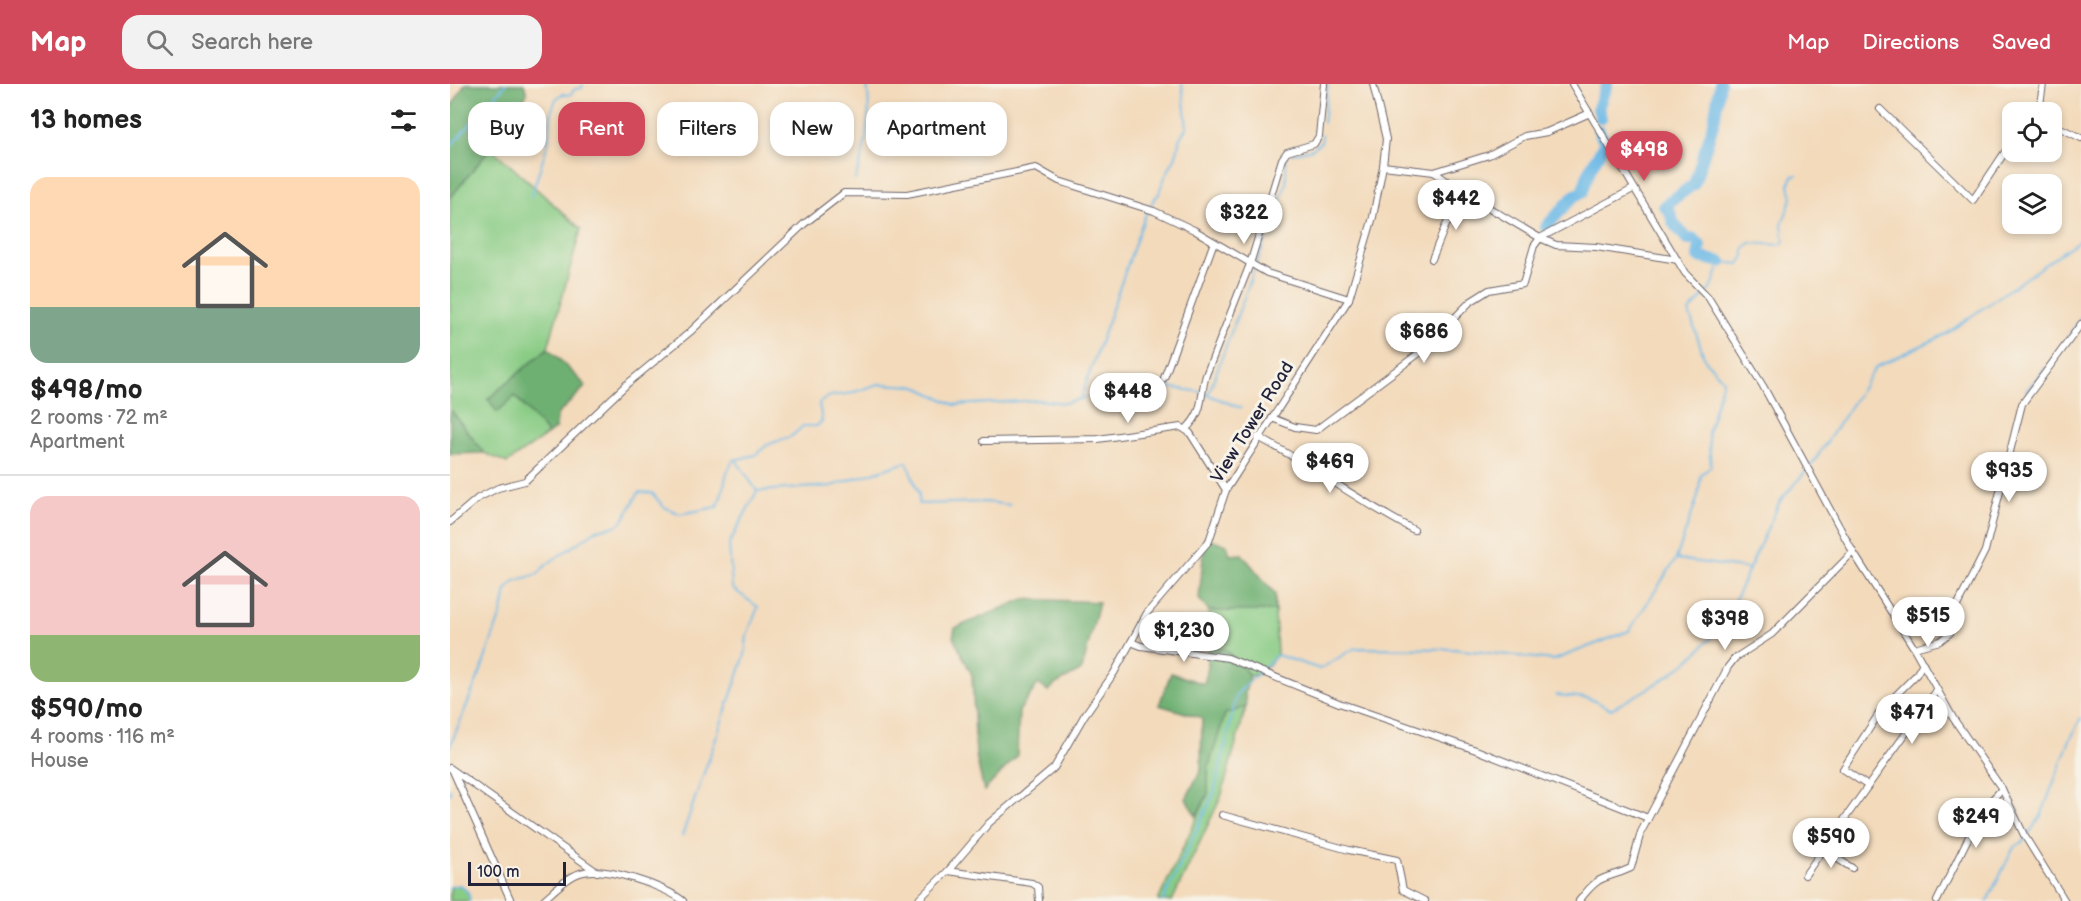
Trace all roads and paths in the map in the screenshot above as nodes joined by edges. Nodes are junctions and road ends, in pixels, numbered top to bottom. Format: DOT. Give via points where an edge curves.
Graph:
graph roads {
  1 [pos="1324,84"];
  2 [pos="1373,84"];
  3 [pos="1572,84"];
  4 [pos="2043,84"];
  5 [pos="2040,102"];
  6 [pos="1880,109"];
  7 [pos="1590,113"];
  8 [pos="2062,129"];
  9 [pos="2081,138"];
  10 [pos="2002,156"];
  11 [pos="1383,166"];
  12 [pos="1434,172"];
  13 [pos="1634,189"];
  14 [pos="1464,193"];
  15 [pos="1540,238"];
  16 [pos="1215,242"];
  17 [pos="1432,259"];
  18 [pos="1678,260"];
  19 [pos="1250,264"];
  20 [pos="1349,299"];
  21 [pos="2081,324"];
  22 [pos="1164,378"];
  23 [pos="1272,418"];
  24 [pos="1186,429"];
  25 [pos="1258,437"];
  26 [pos="984,441"];
  27 [pos="1226,490"];
  28 [pos="450,522"];
  29 [pos="1414,530"];
  30 [pos="1853,552"];
  31 [pos="1131,642"];
  32 [pos="1914,648"];
  33 [pos="1923,663"];
  34 [pos="1937,690"];
  35 [pos="450,768"];
  36 [pos="1868,786"];
  37 [pos="2002,789"];
  38 [pos="1222,815"];
  39 [pos="1648,818"];
  40 [pos="1822,849"];
  41 [pos="1852,868"];
  42 [pos="948,871"];
  43 [pos="597,872"];
  44 [pos="1805,875"];
  45 [pos="511,901"];
  46 [pos="542,901"];
  47 [pos="683,901"];
  48 [pos="918,901"];
  49 [pos="1039,901"];
  50 [pos="1425,901"];
  51 [pos="1579,901"];
  52 [pos="1937,901"];
  53 [pos="2065,901"];
  1 -- 19 [label="street" via="1318,136 1314,144 1287,152 1282,159"];
  2 -- 11 [label="street, View Tower Road" via="1386,139"];
  3 -- 7 [label="street"];
  4 -- 5 [label="street"];
  6 -- 10 [label="street" via="1973,200"];
  7 -- 12 [label="street" via="1547,132 1526,136 1489,155"];
  7 -- 13 [label="street"];
  8 -- 9 [label="street"];
  11 -- 12 [label="street"];
  11 -- 20 [label="street, View Tower Road"];
  12 -- 14 [label="street"];
  13 -- 15 [label="street"];
  13 -- 18 [label="street"];
  14 -- 15 [label="street"];
  14 -- 17 [label="street" via="1444,226"];
  15 -- 18 [label="street" via="1557,245"];
  15 -- 23 [label="street" via="1522,284 1489,290 1470,302 1422,351 1316,430"];
  16 -- 19 [label="street"];
  16 -- 22 [label="street"];
  16 -- 28 [label="street" via="1154,211 1059,181 1036,168 907,194 844,193 804,224 525,481 478,498"];
  18 -- 30 [label="street" via="1708,297 1763,386"];
  19 -- 20 [label="street"];
  19 -- 24 [label="street" via="1206,375 1200,411"];
  20 -- 23 [label="street, View Tower Road"];
  21 -- 32 [label="street" via="2022,404 1984,551 1955,611 1950,633 1940,641"];
  23 -- 25 [label="street, View Tower Road"];
  24 -- 26 [label="street" via="1163,428 1098,439"];
  24 -- 27 [label="street"];
  25 -- 27 [label="street, View Tower Road"];
  25 -- 29 [label="street"];
  27 -- 31 [label="street, View Tower Road" via="1209,541 1147,613"];
  30 -- 32 [label="street"];
  30 -- 39 [label="street" via="1772,634 1728,667"];
  31 -- 39 [label="street" via="1228,658"];
  31 -- 42 [label="street, View Tower Road" via="1054,768 989,823"];
  32 -- 33 [label="street"];
  33 -- 34 [label="street"];
  33 -- 36 [label="street" via="1917,675 1882,709 1843,769"];
  34 -- 36 [label="street"];
  34 -- 37 [label="street"];
  35 -- 43 [label="street"];
  35 -- 45 [label="street"];
  36 -- 40 [label="street"];
  37 -- 52 [label="street" via="1982,810"];
  37 -- 53 [label="street" via="2024,835"];
  38 -- 50 [label="street" via="1397,860 1403,890"];
  39 -- 51 [label="street" via="1630,868 1604,876"];
  40 -- 41 [label="street"];
  40 -- 44 [label="street"];
  42 -- 48 [label="street, View Tower Road"];
  42 -- 49 [label="street" via="1032,883 1038,887"];
  43 -- 46 [label="street" via="577,874"];
  43 -- 47 [label="street" via="640,882 675,894"];
}
